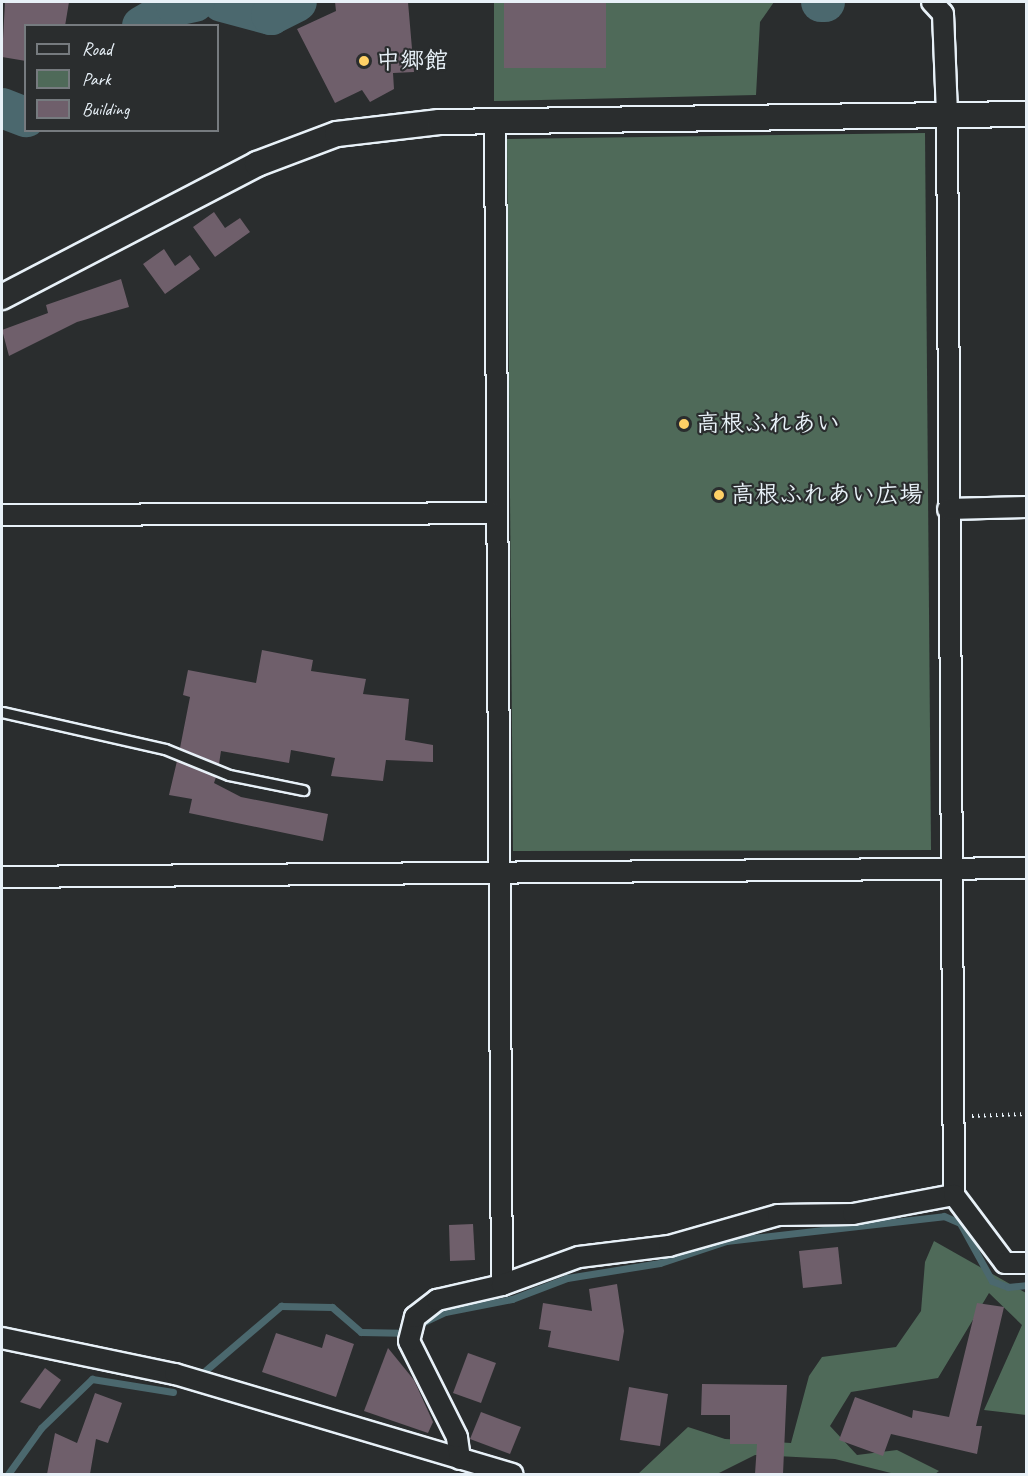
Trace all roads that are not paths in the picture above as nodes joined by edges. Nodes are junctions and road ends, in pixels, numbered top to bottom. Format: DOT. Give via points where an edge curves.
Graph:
graph roads {
  1 [pos="932,2"];
  2 [pos="947,114"];
  3 [pos="1026,114"];
  4 [pos="495,120"];
  5 [pos="2,297"];
  6 [pos="1026,507"];
  7 [pos="948,509"];
  8 [pos="494,513"];
  9 [pos="2,515"];
  10 [pos="2,712"];
  11 [pos="303,790"];
  12 [pos="951,867"];
  13 [pos="1026,868"];
  14 [pos="499,873"];
  15 [pos="2,877"];
  16 [pos="954,1196"];
  17 [pos="1026,1263"];
  18 [pos="502,1285"];
  19 [pos="2,1338"];
  20 [pos="460,1459"];
  21 [pos="513,1474"];
  1 -- 2 [label="street" via="943,14"];
  2 -- 3 [label="street"];
  2 -- 4 [label="street"];
  2 -- 7 [label="street"];
  4 -- 5 [label="street" via="375,127 301,146"];
  4 -- 8 [label="street"];
  6 -- 7 [label="street"];
  7 -- 12 [label="street"];
  8 -- 9 [label="street"];
  8 -- 14 [label="street"];
  10 -- 11 [label="lane" via="165,749 229,775"];
  12 -- 13 [label="street"];
  12 -- 14 [label="street"];
  12 -- 16 [label="street"];
  14 -- 15 [label="street"];
  14 -- 18 [label="street"];
  16 -- 17 [label="street" via="1005,1263"];
  16 -- 18 [label="street" via="853,1214 778,1215 669,1246 579,1257"];
  18 -- 20 [label="street" via="437,1300 415,1317 409,1341 457,1437"];
  19 -- 20 [label="street" via="175,1374"];
  20 -- 21 [label="street"];
}
